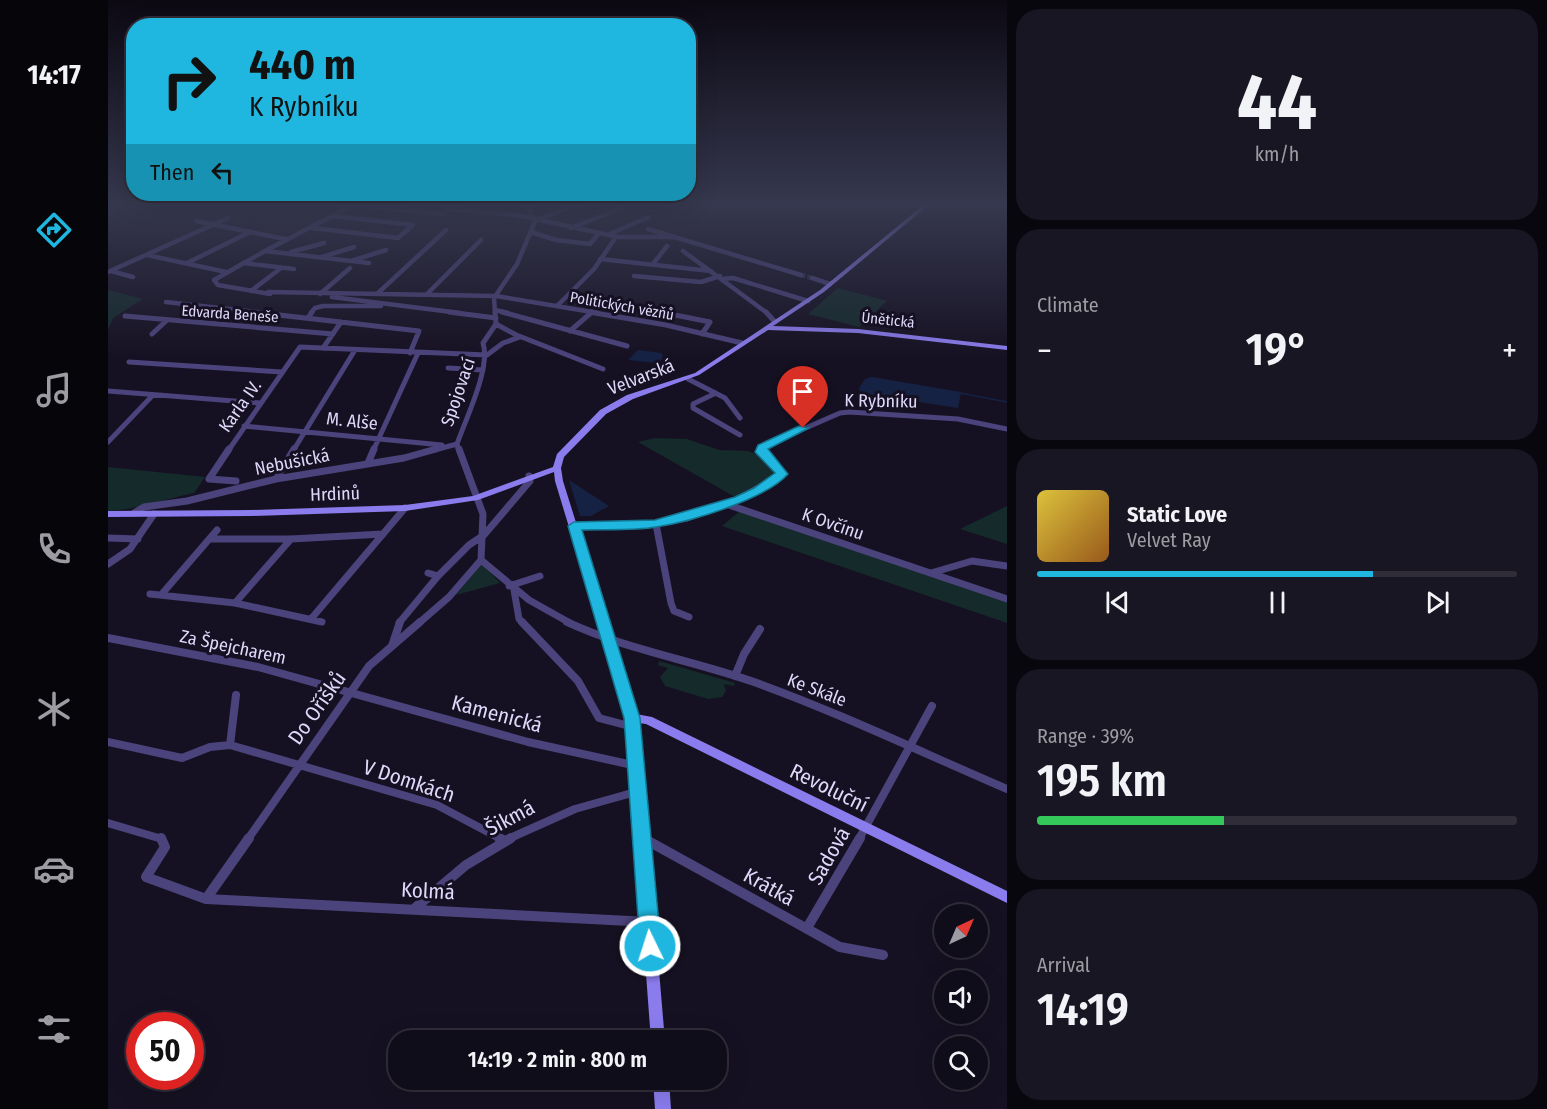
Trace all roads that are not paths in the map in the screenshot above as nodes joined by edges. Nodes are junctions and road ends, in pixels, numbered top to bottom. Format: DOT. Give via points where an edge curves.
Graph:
graph roads {
  1 [pos="147,255"];
  2 [pos="204,255"];
  3 [pos="258,255"];
  4 [pos="303,255"];
  5 [pos="328,255"];
  6 [pos="371,255"];
  7 [pos="419,255"];
  8 [pos="466,255"];
  9 [pos="521,255"];
  10 [pos="603,255"];
  11 [pos="660,255"];
  12 [pos="688,255"];
  13 [pos="733,255"];
  14 [pos="866,255"];
  15 [pos="320,257"];
  16 [pos="600,259"];
  17 [pos="352,261"];
  18 [pos="187,263"];
  19 [pos="242,263"];
  20 [pos="369,263"];
  21 [pos="653,264"];
  22 [pos="282,268"];
  23 [pos="350,268"];
  24 [pos="294,269"];
  25 [pos="110,272"];
  26 [pos="712,272"];
  27 [pos="226,273"];
  28 [pos="801,275"];
  29 [pos="634,276"];
  30 [pos="134,277"];
  31 [pos="721,278"];
  32 [pos="812,278"];
  33 [pos="830,284"];
  34 [pos="714,285"];
  35 [pos="251,291"];
  36 [pos="360,293"];
  37 [pos="378,293"];
  38 [pos="320,294"];
  39 [pos="427,294"];
  40 [pos="304,295"];
  41 [pos="496,296"];
  42 [pos="352,299"];
  43 [pos="808,301"];
  44 [pos="166,302"];
  45 [pos="406,306"];
  46 [pos="557,306"];
  47 [pos="495,310"];
  48 [pos="592,312"];
  49 [pos="670,314"];
  50 [pos="125,316"];
  51 [pos="308,318"];
  52 [pos="166,321"];
  53 [pos="496,321"];
  54 [pos="341,322"];
  55 [pos="775,322"];
  56 [pos="765,328"];
  57 [pos="570,331"];
  58 [pos="152,334"];
  59 [pos="333,334"];
  60 [pos="702,334"];
  61 [pos="519,336"];
  62 [pos="742,343"];
  63 [pos="627,346"];
  64 [pos="323,348"];
  65 [pos="1007,348"];
  66 [pos="356,350"];
  67 [pos="410,352"];
  68 [pos="418,353"];
  69 [pos="487,355"];
  70 [pos="129,362"];
  71 [pos="448,368"];
  72 [pos="603,369"];
  73 [pos="483,370"];
  74 [pos="282,372"];
  75 [pos="688,379"];
  76 [pos="108,390"];
  77 [pos="716,393"];
  78 [pos="153,395"];
  79 [pos="260,403"];
  80 [pos="740,418"];
  81 [pos="244,426"];
  82 [pos="1007,429"];
  83 [pos="307,431"];
  84 [pos="741,435"];
  85 [pos="377,439"];
  86 [pos="108,442"];
  87 [pos="457,444"];
  88 [pos="368,463"];
  89 [pos="557,468"];
  90 [pos="529,477"];
  91 [pos="276,479"];
  92 [pos="236,481"];
  93 [pos="507,486"];
  94 [pos="518,493"];
  95 [pos="475,498"];
  96 [pos="726,504"];
  97 [pos="405,508"];
  98 [pos="134,513"];
  99 [pos="108,514"];
  100 [pos="154,514"];
  101 [pos="656,524"];
  102 [pos="574,526"];
  103 [pos="217,530"];
  104 [pos="383,534"];
  105 [pos="484,535"];
  106 [pos="108,538"];
  107 [pos="210,538"];
  108 [pos="138,539"];
  109 [pos="291,539"];
  110 [pos="481,560"];
  111 [pos="108,564"];
  112 [pos="1007,566"];
  113 [pos="428,573"];
  114 [pos="931,573"];
  115 [pos="438,576"];
  116 [pos="540,576"];
  117 [pos="512,588"];
  118 [pos="150,594"];
  119 [pos="161,595"];
  120 [pos="1007,599"];
  121 [pos="235,603"];
  122 [pos="689,617"];
  123 [pos="311,619"];
  124 [pos="322,621"];
  125 [pos="760,629"];
  126 [pos="108,638"];
  127 [pos="608,639"];
  128 [pos="392,646"];
  129 [pos="735,676"];
  130 [pos="350,691"];
  131 [pos="236,695"];
  132 [pos="932,705"];
  133 [pos="633,723"];
  134 [pos="108,742"];
  135 [pos="230,746"];
  136 [pos="910,746"];
  137 [pos="300,765"];
  138 [pos="637,766"];
  139 [pos="1007,789"];
  140 [pos="639,790"];
  141 [pos="108,824"];
  142 [pos="866,828"];
  143 [pos="643,838"];
  144 [pos="504,840"];
  145 [pos="1007,897"];
  146 [pos="206,899"];
  147 [pos="415,909"];
  148 [pos="649,922"];
  149 [pos="807,928"];
  150 [pos="883,955"];
  151 [pos="657,1030"];
  152 [pos="662,1090"];
  153 [pos="663,1109"];
  1 -- 18 [label="street"];
  1 -- 25 [label="street"];
  2 -- 18 [label="street"];
  3 -- 19 [label="street"];
  4 -- 15 [label="street"];
  5 -- 15 [label="street"];
  6 -- 17 [label="street"];
  7 -- 37 [label="street"];
  8 -- 39 [label="street"];
  9 -- 41 [label="street"];
  10 -- 16 [label="street"];
  11 -- 21 [label="street"];
  12 -- 26 [label="street"];
  13 -- 28 [label="street"];
  14 -- 33 [label="main road, Velvarská"];
  15 -- 17 [label="street"];
  16 -- 21 [label="street"];
  16 -- 46 [label="street"];
  17 -- 20 [label="street"];
  18 -- 27 [label="street"];
  19 -- 22 [label="street"];
  19 -- 27 [label="street"];
  21 -- 26 [label="street"];
  22 -- 24 [label="street"];
  22 -- 35 [label="street"];
  23 -- 38 [label="street"];
  25 -- 30 [label="street"];
  26 -- 31 [label="street"];
  27 -- 35 [label="street" via="215,279 215,284"];
  29 -- 31 [label="street" via="701,282"];
  31 -- 34 [label="street"];
  31 -- 43 [label="street" via="733,278"];
  31 -- 55 [label="street" via="759,305"];
  32 -- 33 [label="street"];
  33 -- 43 [label="main road, Velvarská"];
  35 -- 40 [label="street"];
  36 -- 37 [label="street, Politických vězňů"];
  36 -- 38 [label="street, Politických vězňů"];
  36 -- 42 [label="street"];
  37 -- 39 [label="street, Politických vězňů"];
  38 -- 40 [label="street, Politických vězňů"];
  39 -- 41 [label="street, Politických vězňů"];
  40 -- 42 [label="street"];
  41 -- 46 [label="street, Politických vězňů"];
  41 -- 47 [label="street, Spojovací"];
  42 -- 45 [label="street"];
  43 -- 55 [label="main road, Velvarská"];
  44 -- 51 [label="street"];
  45 -- 51 [label="street" via="323,306 315,308"];
  45 -- 53 [label="street"];
  46 -- 48 [label="street, Politických vězňů"];
  47 -- 53 [label="street, Spojovací"];
  47 -- 57 [label="street"];
  48 -- 57 [label="street"];
  48 -- 60 [label="street, Politických vězňů"];
  49 -- 60 [label="street" via="710,321"];
  50 -- 52 [label="street, Edvarda Beneše"];
  51 -- 54 [label="street"];
  52 -- 58 [label="street"];
  52 -- 59 [label="street, Edvarda Beneše"];
  53 -- 61 [label="street"];
  53 -- 69 [label="street, Spojovací" via="483,343"];
  54 -- 59 [label="street"];
  54 -- 67 [label="street" via="419,331"];
  55 -- 56 [label="main road, Velvarská"];
  56 -- 62 [label="main road, Velvarská"];
  56 -- 65 [label="main road, Únětická" via="858,331"];
  57 -- 63 [label="street"];
  59 -- 64 [label="street"];
  60 -- 62 [label="street, Politických vězňů"];
  61 -- 69 [label="street"];
  61 -- 72 [label="street"];
  62 -- 75 [label="main road, Velvarská"];
  64 -- 66 [label="street"];
  64 -- 74 [label="street, Karla IV." via="300,347"];
  66 -- 67 [label="street"];
  66 -- 83 [label="street"];
  67 -- 68 [label="street"];
  68 -- 69 [label="street"];
  68 -- 85 [label="street"];
  69 -- 73 [label="street, Spojovací"];
  70 -- 74 [label="street"];
  71 -- 73 [label="street"];
  73 -- 87 [label="street, Spojovací"];
  74 -- 79 [label="street, Karla IV."];
  75 -- 77 [label="street"];
  75 -- 89 [label="main road, Velvarská" via="630,397 603,412 567,447"];
  76 -- 78 [label="street"];
  77 -- 80 [label="street" via="725,398"];
  77 -- 84 [label="street" via="693,404 693,408"];
  78 -- 79 [label="street"];
  78 -- 86 [label="street"];
  79 -- 81 [label="street, Karla IV."];
  81 -- 83 [label="street, M. Alše"];
  81 -- 92 [label="street, Karla IV." via="209,479"];
  82 -- 96 [label="street, K Rybníku" via="958,419 840,413 762,447 761,452 782,474 758,491"];
  83 -- 85 [label="street, M. Alše"];
  83 -- 91 [label="street"];
  85 -- 87 [label="street, M. Alše"];
  85 -- 88 [label="street"];
  87 -- 88 [label="street, Nebušická"];
  87 -- 95 [label="street, Spojovací"];
  88 -- 91 [label="street, Nebušická"];
  89 -- 90 [label="main road, Hrdinů"];
  89 -- 102 [label="main road"];
  90 -- 93 [label="main road, Hrdinů"];
  90 -- 94 [label="street" via="530,481"];
  91 -- 98 [label="street, Nebušická" via="188,501 144,507"];
  93 -- 94 [label="street"];
  93 -- 95 [label="main road, Hrdinů"];
  94 -- 105 [label="street"];
  95 -- 97 [label="main road, Hrdinů"];
  95 -- 105 [label="street, Spojovací" via="483,514"];
  96 -- 101 [label="street, K Rybníku"];
  96 -- 114 [label="street, K Ovčínu"];
  97 -- 100 [label="main road, Hrdinů"];
  97 -- 104 [label="street"];
  98 -- 99 [label="main road, Hrdinů"];
  98 -- 100 [label="main road, Hrdinů"];
  100 -- 108 [label="street"];
  101 -- 102 [label="street, K Rybníku"];
  101 -- 122 [label="street" via="671,603 674,611"];
  102 -- 127 [label="main road"];
  103 -- 107 [label="street"];
  104 -- 109 [label="street"];
  104 -- 123 [label="street"];
  105 -- 110 [label="street, Spojovací"];
  105 -- 115 [label="street"];
  106 -- 108 [label="street"];
  107 -- 109 [label="street"];
  107 -- 119 [label="street"];
  108 -- 111 [label="street"];
  109 -- 121 [label="street"];
  110 -- 117 [label="street, Ke Skále"];
  110 -- 128 [label="street, Do Oříšků" via="449,597"];
  112 -- 114 [label="street" via="972,561"];
  113 -- 115 [label="street"];
  114 -- 120 [label="street, K Ovčínu"];
  115 -- 128 [label="street" via="399,623"];
  116 -- 117 [label="street"];
  117 -- 127 [label="street, Ke Skále" via="560,619"];
  117 -- 133 [label="street" via="519,619 578,681 599,718"];
  118 -- 119 [label="street"];
  119 -- 121 [label="street"];
  121 -- 123 [label="street"];
  123 -- 124 [label="street"];
  125 -- 129 [label="street"];
  126 -- 130 [label="street, Za Špejcharem" via="210,655"];
  127 -- 129 [label="street, Ke Skále"];
  127 -- 133 [label="main road"];
  128 -- 130 [label="street, Do Oříšků" via="369,666"];
  129 -- 136 [label="street, Ke Skále" via="828,709"];
  130 -- 137 [label="street, Do Oříšků"];
  130 -- 138 [label="street, Kamenická" via="437,717"];
  131 -- 135 [label="street"];
  132 -- 136 [label="street, Sadová"];
  133 -- 138 [label="main road"];
  133 -- 142 [label="main road, Revoluční" via="648,720"];
  134 -- 135 [label="street" via="182,758 210,747"];
  135 -- 137 [label="street, V Domkách"];
  136 -- 139 [label="street, Ke Skále"];
  136 -- 142 [label="street, Sadová"];
  137 -- 144 [label="street, V Domkách" via="437,805"];
  137 -- 146 [label="street, Do Oříšků"];
  138 -- 140 [label="main road"];
  140 -- 143 [label="main road"];
  140 -- 144 [label="street, Šikmá" via="551,816"];
  141 -- 146 [label="street, Kolmá" via="162,838 165,847 146,877"];
  142 -- 145 [label="main road, Revoluční"];
  142 -- 149 [label="street, Sadová"];
  143 -- 148 [label="main road"];
  143 -- 149 [label="street, Krátká"];
  144 -- 147 [label="street, Šikmá" via="470,861"];
  146 -- 147 [label="street, Kolmá"];
  147 -- 148 [label="street, Kolmá"];
  148 -- 151 [label="main road"];
  149 -- 150 [label="street, Krátká" via="840,947"];
  152 -- 153 [label="main road"];
}
